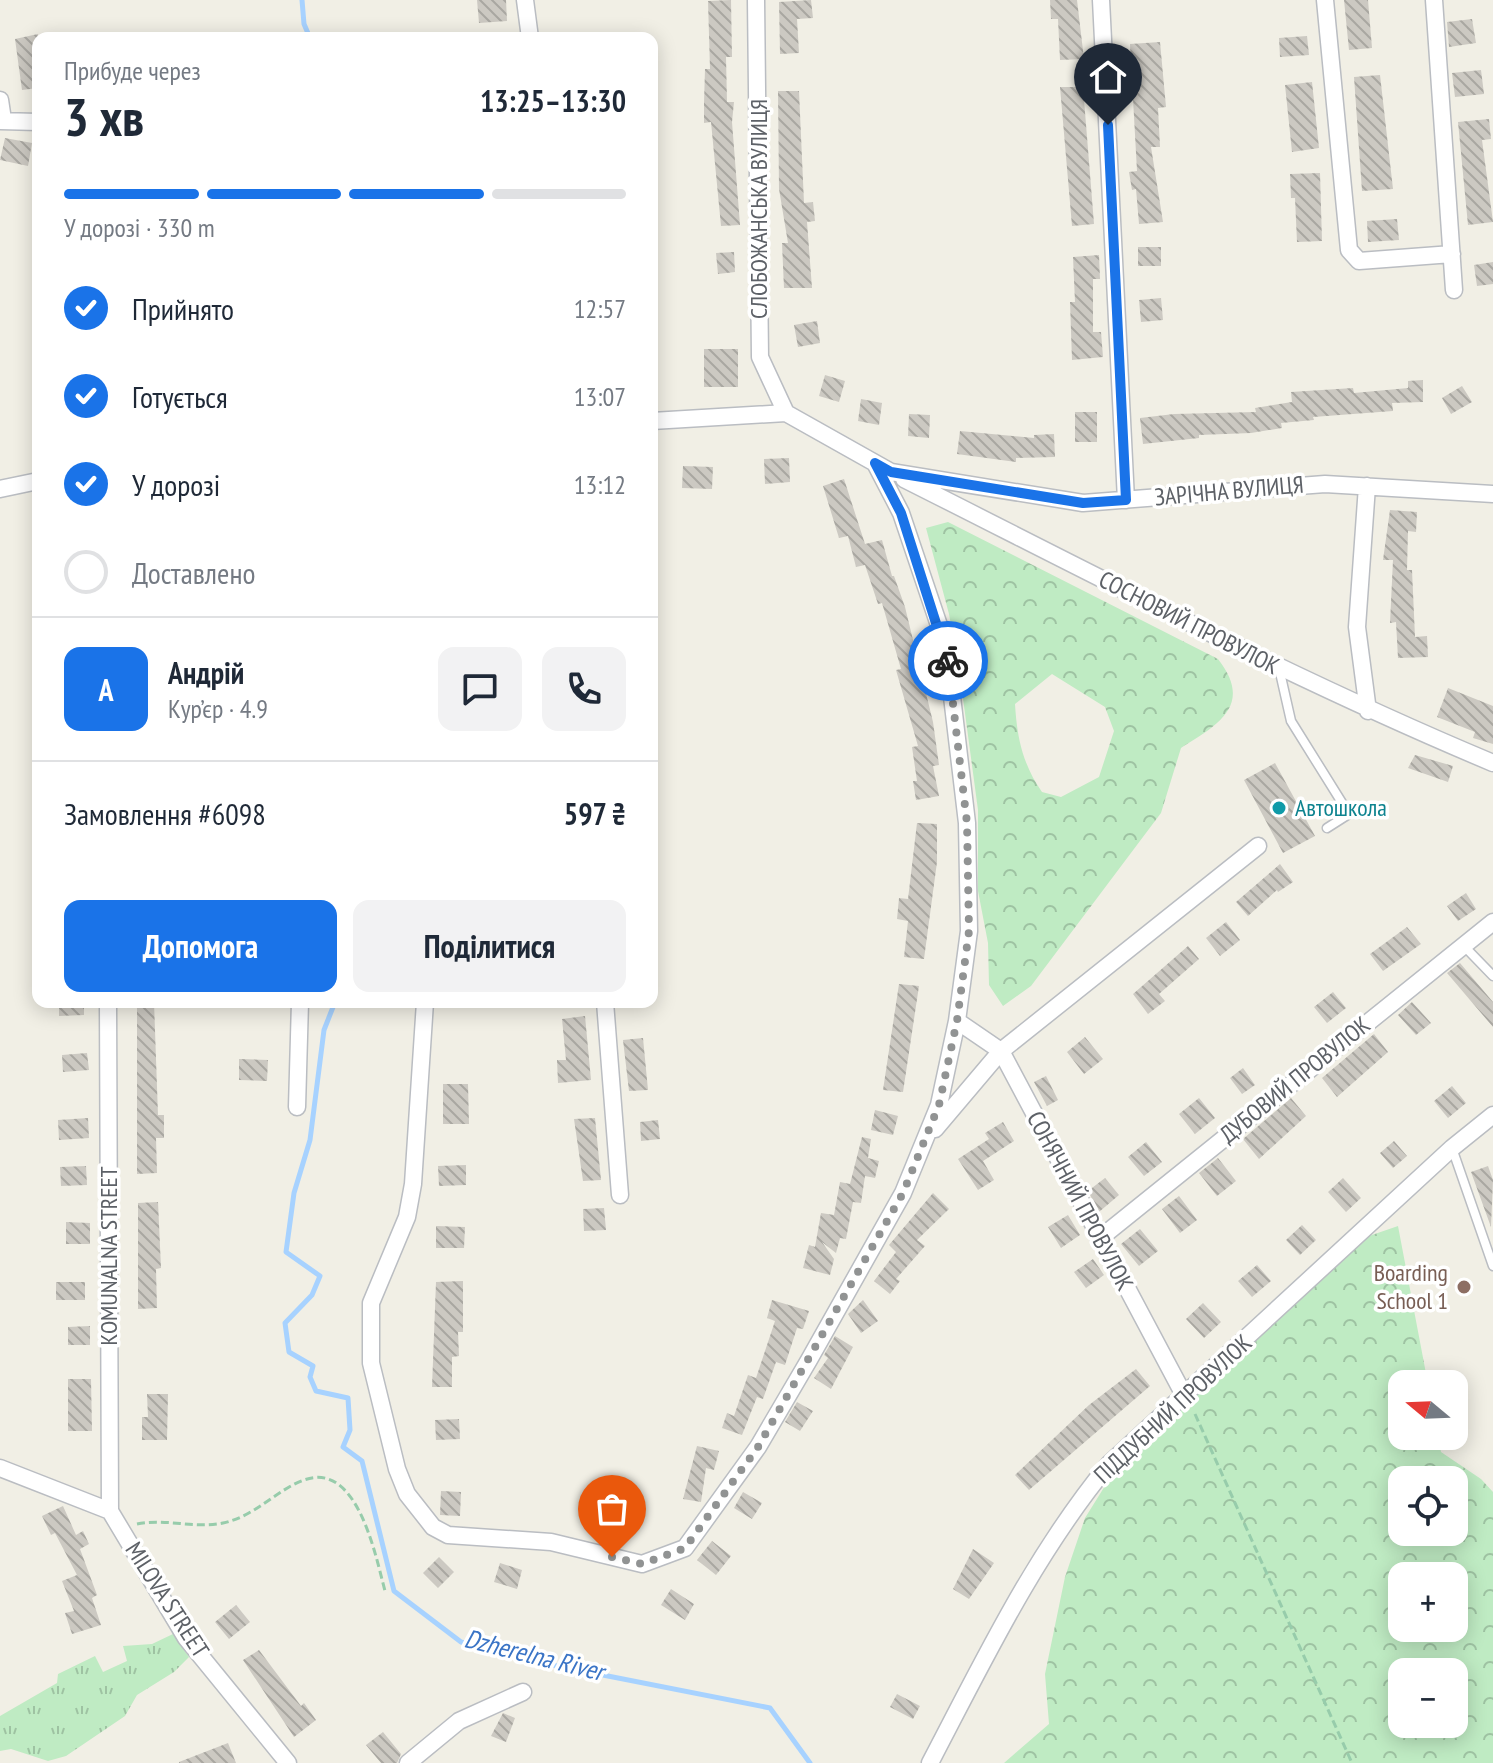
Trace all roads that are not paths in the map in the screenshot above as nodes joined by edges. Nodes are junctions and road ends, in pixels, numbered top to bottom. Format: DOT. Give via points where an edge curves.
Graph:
graph roads {
  1 [pos="525,0"];
  2 [pos="756,0"];
  3 [pos="1101,0"];
  4 [pos="1325,0"];
  5 [pos="1434,0"];
  6 [pos="529,32"];
  7 [pos="0,100"];
  8 [pos="2,120"];
  9 [pos="32,122"];
  10 [pos="1452,254"];
  11 [pos="1454,290"];
  12 [pos="786,413"];
  13 [pos="658,421"];
  14 [pos="875,463"];
  15 [pos="891,472"];
  16 [pos="32,482"];
  17 [pos="1367,486"];
  18 [pos="0,489"];
  19 [pos="1493,494"];
  20 [pos="1126,500"];
  21 [pos="1279,668"];
  22 [pos="1368,711"];
  23 [pos="1493,763"];
  24 [pos="1327,828"];
  25 [pos="1258,846"];
  26 [pos="1493,922"];
  27 [pos="1462,943"];
  28 [pos="1493,976"];
  29 [pos="108,1008"];
  30 [pos="300,1008"];
  31 [pos="425,1008"];
  32 [pos="605,1008"];
  33 [pos="957,1021"];
  34 [pos="1001,1051"];
  35 [pos="297,1107"];
  36 [pos="1493,1115"];
  37 [pos="924,1141"];
  38 [pos="1452,1148"];
  39 [pos="620,1195"];
  40 [pos="1099,1239"];
  41 [pos="1493,1266"];
  42 [pos="1185,1397"];
  43 [pos="0,1468"];
  44 [pos="110,1511"];
  45 [pos="523,1692"];
  46 [pos="288,1763"];
  47 [pos="408,1763"];
  48 [pos="930,1763"];
  1 -- 6 [label="street"];
  2 -- 12 [label="street, СЛОБОЖАНСЬКА ВУЛИЦЯ" via="760,357"];
  3 -- 20 [label="street"];
  4 -- 10 [label="street" via="1349,250 1359,261"];
  5 -- 10 [label="street"];
  7 -- 8 [label="street"];
  8 -- 9 [label="street"];
  10 -- 11 [label="street"];
  12 -- 13 [label="street"];
  12 -- 14 [label="street, ЗАРІЧНА ВУЛИЦЯ"];
  14 -- 15 [label="street, ЗАРІЧНА ВУЛИЦЯ"];
  14 -- 33 [label="street" via="901,513 946,646 967,823 969,931"];
  15 -- 20 [label="street, ЗАРІЧНА ВУЛИЦЯ" via="1083,503"];
  15 -- 21 [label="street, СОСНОВИЙ ПРОВУЛОК"];
  16 -- 18 [label="street"];
  17 -- 19 [label="street, ЗАРІЧНА ВУЛИЦЯ"];
  17 -- 20 [label="street, ЗАРІЧНА ВУЛИЦЯ" via="1325,484"];
  17 -- 22 [label="street" via="1357,627"];
  21 -- 22 [label="street, СОСНОВИЙ ПРОВУЛОК"];
  21 -- 24 [label="lane" via="1291,721 1349,814"];
  22 -- 23 [label="street, СОСНОВИЙ ПРОВУЛОК"];
  25 -- 34 [label="street"];
  26 -- 27 [label="street, ДУБОВИЙ ПРОВУЛОК"];
  27 -- 28 [label="lane"];
  27 -- 40 [label="street, ДУБОВИЙ ПРОВУЛОК"];
  29 -- 44 [label="street, KOMUNALNA STREET"];
  30 -- 35 [label="street"];
  31 -- 37 [label="street" via="413,1184 407,1217 371,1303 371,1363 397,1469 416,1506 433,1527 448,1535 551,1542 642,1564 685,1548 765,1435 903,1193"];
  32 -- 39 [label="street"];
  33 -- 34 [label="street, СОНЯЧНИЙ ПРОВУЛОК"];
  33 -- 37 [label="street" via="939,1105"];
  34 -- 37 [label="street"];
  34 -- 40 [label="street, СОНЯЧНИЙ ПРОВУЛОК"];
  36 -- 38 [label="street, ПІДДУБНИЙ ПРОВУЛОК"];
  38 -- 41 [label="lane"];
  38 -- 42 [label="street, ПІДДУБНИЙ ПРОВУЛОК"];
  40 -- 42 [label="street, СОНЯЧНИЙ ПРОВУЛОК"];
  42 -- 48 [label="street, ПІДДУБНИЙ ПРОВУЛОК" via="1109,1464 1073,1509 1021,1590"];
  43 -- 44 [label="street"];
  44 -- 46 [label="street, MILOVA STREET" via="186,1638"];
  45 -- 47 [label="street" via="459,1721"];
}
